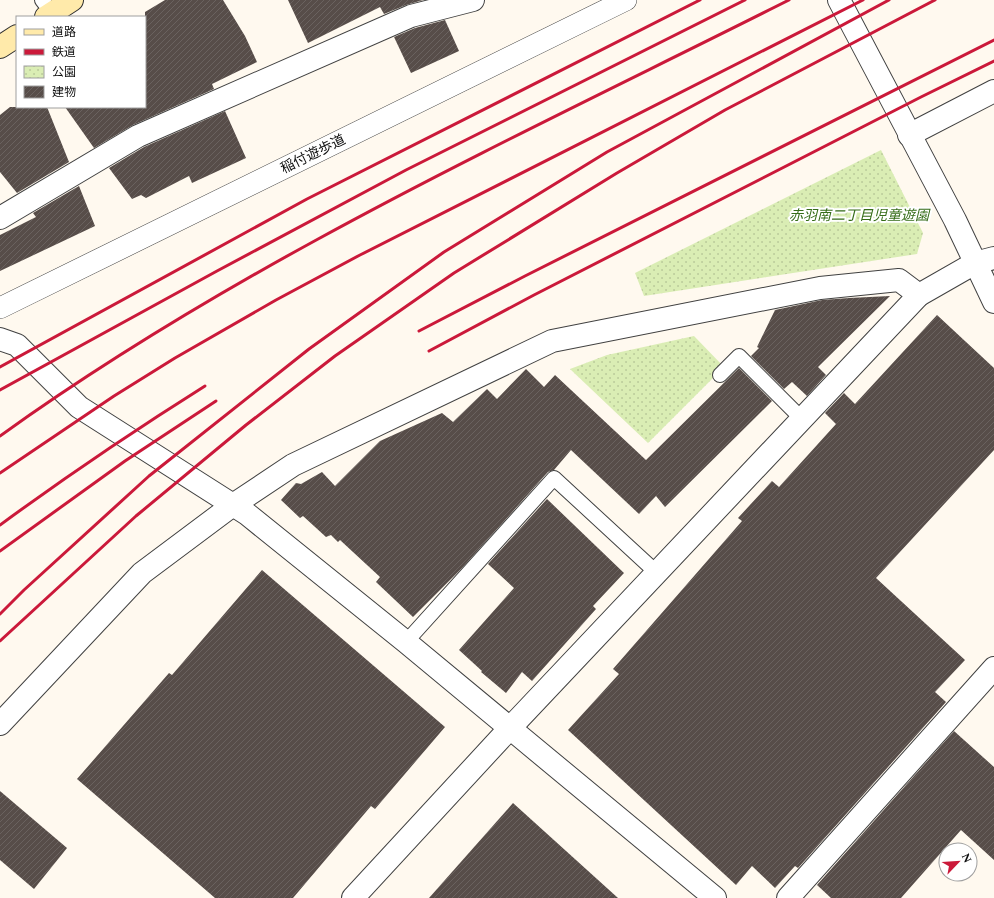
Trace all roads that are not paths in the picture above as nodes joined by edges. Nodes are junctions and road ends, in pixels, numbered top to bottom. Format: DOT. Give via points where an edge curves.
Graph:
graph roads {
  1 [pos="72,0"];
  2 [pos="473,0"];
  3 [pos="626,0"];
  4 [pos="839,0"];
  5 [pos="47,10"];
  6 [pos="16,37"];
  7 [pos="0,47"];
  8 [pos="994,91"];
  9 [pos="909,135"];
  10 [pos="0,218"];
  11 [pos="984,260"];
  12 [pos="919,295"];
  13 [pos="994,302"];
  14 [pos="0,308"];
  15 [pos="0,339"];
  16 [pos="720,375"];
  17 [pos="802,418"];
  18 [pos="233,505"];
  19 [pos="657,573"];
  20 [pos="406,642"];
  21 [pos="994,668"];
  22 [pos="0,724"];
  23 [pos="510,728"];
  24 [pos="353,898"];
  25 [pos="715,898"];
  26 [pos="788,898"];
  1 -- 5 [label="main road"];
  2 -- 10 [label="street" via="411,16 138,136"];
  3 -- 14 [label="street, 稲付遊歩道"];
  4 -- 9 [label="street"];
  6 -- 7 [label="main road"];
  8 -- 9 [label="street"];
  9 -- 11 [label="street" via="955,220"];
  11 -- 12 [label="street"];
  11 -- 13 [label="street"];
  12 -- 17 [label="street"];
  12 -- 18 [label="street" via="899,280 820,288 552,341 293,465"];
  15 -- 18 [label="street" via="17,345 78,407"];
  16 -- 17 [label="lane" via="739,356"];
  17 -- 19 [label="street"];
  18 -- 20 [label="street"];
  18 -- 22 [label="street" via="142,573"];
  19 -- 20 [label="lane" via="554,478"];
  19 -- 23 [label="street"];
  20 -- 23 [label="street"];
  21 -- 26 [label="street"];
  23 -- 24 [label="street"];
  23 -- 25 [label="street"];
}
